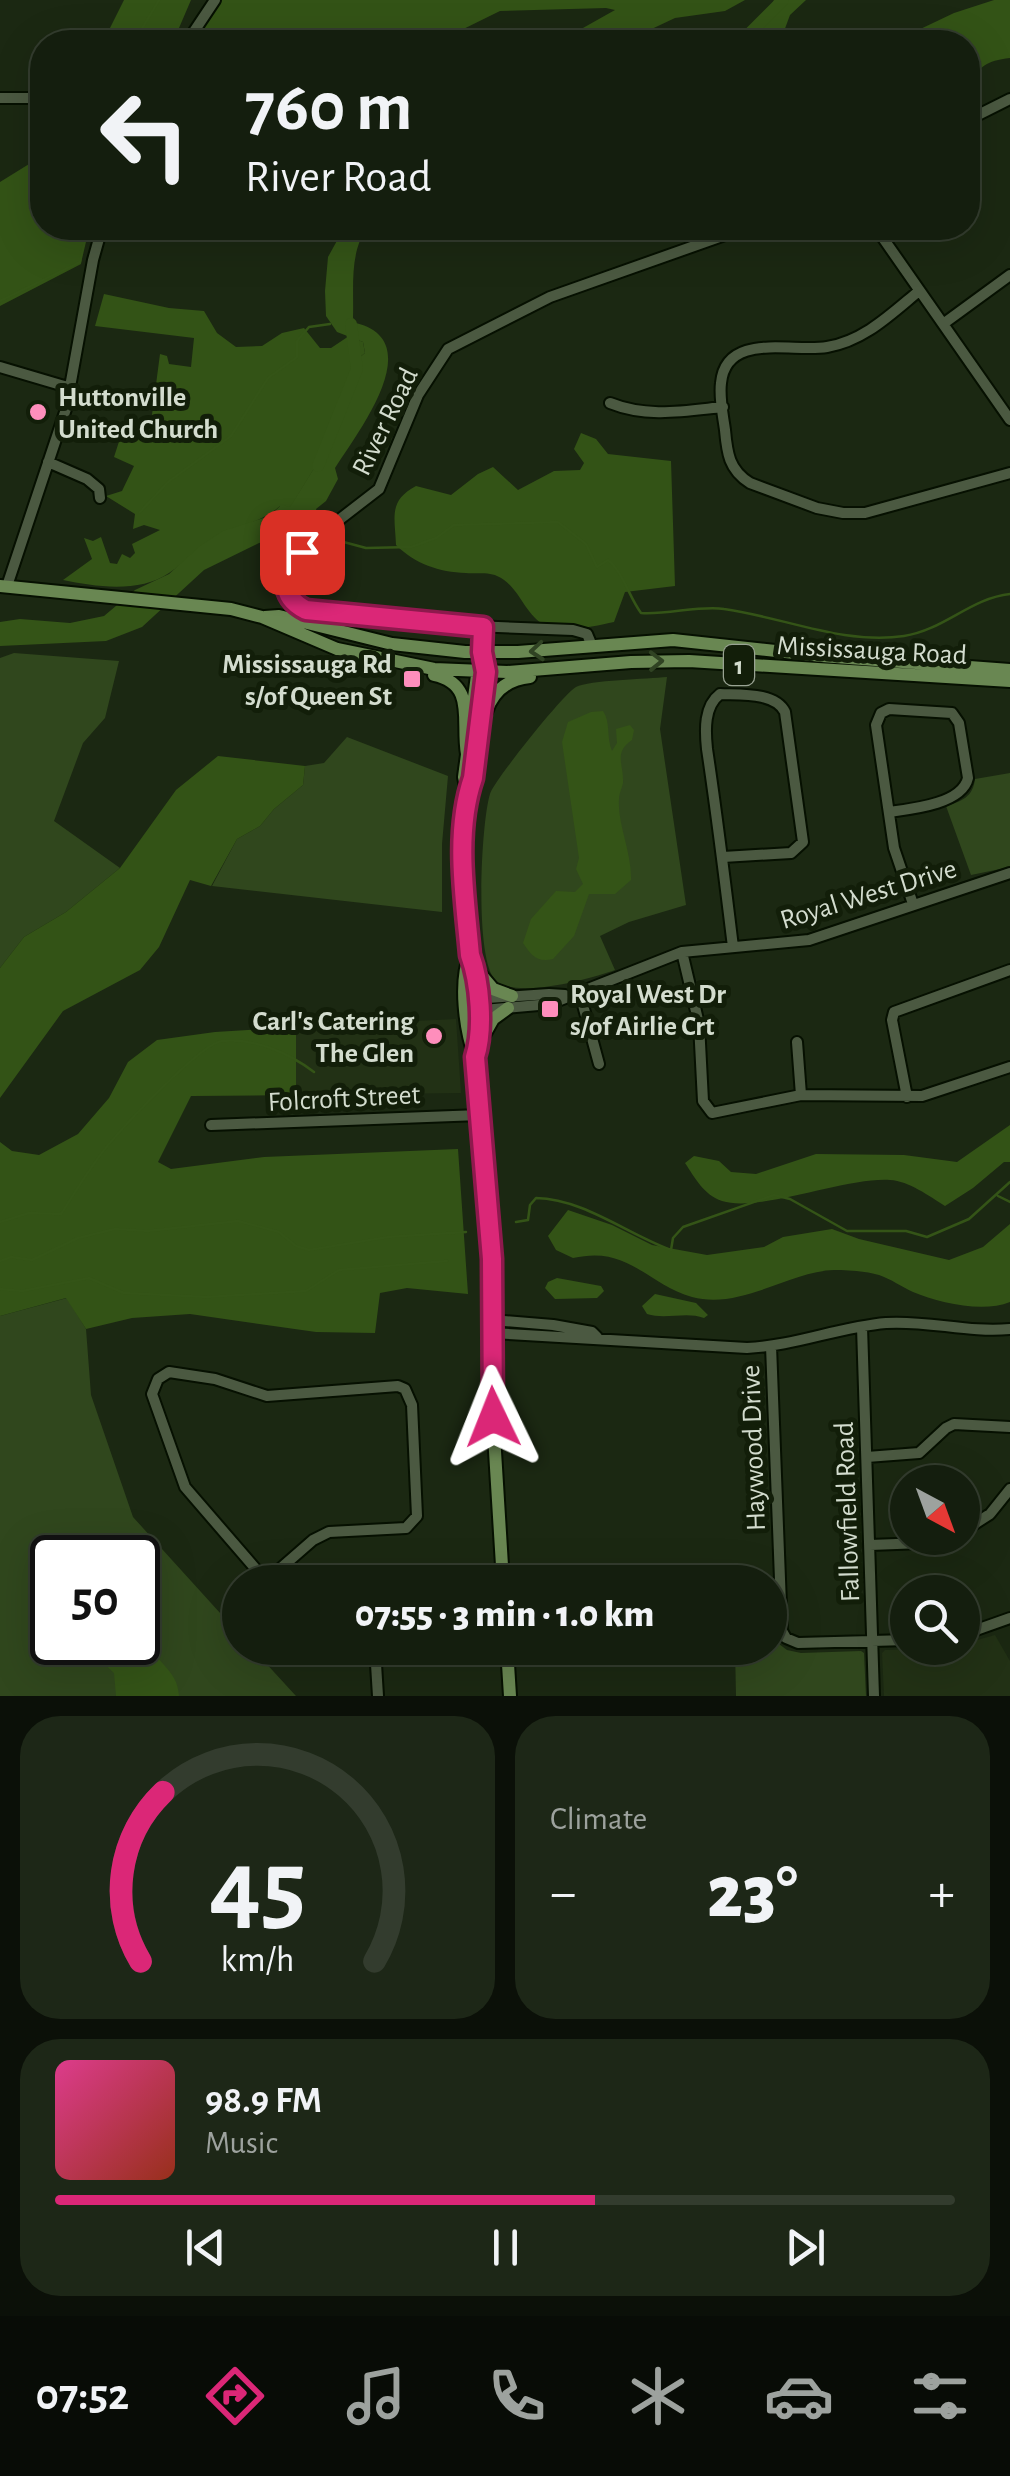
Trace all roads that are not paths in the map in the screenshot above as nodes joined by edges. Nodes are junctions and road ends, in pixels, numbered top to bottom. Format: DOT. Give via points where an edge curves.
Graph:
graph roads {
  1 [pos="214,0"];
  2 [pos="195,30"];
  3 [pos="0,98"];
  4 [pos="30,98"];
  5 [pos="1010,99"];
  6 [pos="980,114"];
  7 [pos="99,240"];
  8 [pos="711,240"];
  9 [pos="884,240"];
  10 [pos="1010,275"];
  11 [pos="918,291"];
  12 [pos="944,324"];
  13 [pos="0,367"];
  14 [pos="72,388"];
  15 [pos="610,402"];
  16 [pos="723,407"];
  17 [pos="1010,420"];
  18 [pos="48,462"];
  19 [pos="1010,473"];
  20 [pos="100,498"];
  21 [pos="3,586"];
  22 [pos="262,617"];
  23 [pos="483,627"];
  24 [pos="590,640"];
  25 [pos="482,652"];
  26 [pos="362,656"];
  27 [pos="380,660"];
  28 [pos="559,668"];
  29 [pos="1010,670"];
  30 [pos="482,672"];
  31 [pos="1010,681"];
  32 [pos="478,738"];
  33 [pos="467,754"];
  34 [pos="468,794"];
  35 [pos="889,812"];
  36 [pos="723,858"];
  37 [pos="1009,876"];
  38 [pos="913,904"];
  39 [pos="733,947"];
  40 [pos="682,952"];
  41 [pos="472,962"];
  42 [pos="1010,970"];
  43 [pos="576,995"];
  44 [pos="510,1002"];
  45 [pos="472,1005"];
  46 [pos="480,1042"];
  47 [pos="797,1042"];
  48 [pos="475,1057"];
  49 [pos="599,1064"];
  50 [pos="1010,1067"];
  51 [pos="801,1095"];
  52 [pos="907,1096"];
  53 [pos="480,1115"];
  54 [pos="211,1125"];
  55 [pos="492,1326"];
  56 [pos="862,1326"];
  57 [pos="1010,1329"];
  58 [pos="771,1346"];
  59 [pos="1010,1427"];
  60 [pos="867,1457"];
  61 [pos="1010,1489"];
  62 [pos="980,1520"];
  63 [pos="890,1544"];
  64 [pos="870,1545"];
  65 [pos="502,1565"];
  66 [pos="266,1582"];
  67 [pos="1010,1618"];
  68 [pos="980,1629"];
  69 [pos="890,1641"];
  70 [pos="873,1642"];
  71 [pos="376,1665"];
  72 [pos="508,1665"];
  73 [pos="378,1696"];
  74 [pos="510,1696"];
  75 [pos="874,1696"];
  1 -- 2 [label="street"];
  3 -- 4 [label="street"];
  5 -- 6 [label="street"];
  7 -- 14 [label="street"];
  8 -- 23 [label="street, River Road" via="550,296 448,349 418,395 378,489 288,568 290,597 306,610"];
  9 -- 11 [label="street"];
  10 -- 12 [label="street"];
  11 -- 12 [label="street"];
  11 -- 16 [label="street" via="860,336 829,347 751,349 736,356 721,384"];
  12 -- 17 [label="street"];
  13 -- 14 [label="street"];
  14 -- 18 [label="street"];
  15 -- 16 [label="street" via="658,413"];
  16 -- 19 [label="street" via="728,456 738,476 843,514 883,510"];
  18 -- 20 [label="street" via="87,479 100,489"];
  18 -- 21 [label="street"];
  21 -- 22 [label="main road, Mississauga Road / 1" via="196,604"];
  22 -- 25 [label="main road, Mississauga Road / 1" via="392,644"];
  22 -- 26 [label="main road, Mississauga Road / 1"];
  23 -- 24 [label="street, River Road" via="573,630"];
  23 -- 25 [label="street"];
  24 -- 25 [label="main road, Mississauga Road / 1, one-way"];
  24 -- 29 [label="main road, Mississauga Road / 1" via="673,640"];
  25 -- 26 [label="main road" via="468,664"];
  25 -- 30 [label="main road"];
  26 -- 27 [label="main road, Mississauga Road / 1"];
  27 -- 30 [label="main road, Mississauga Road / 1"];
  27 -- 33 [label="main road" via="390,668 441,676 458,688 467,708"];
  28 -- 30 [label="main road, Mississauga Road / 1"];
  28 -- 31 [label="main road, Mississauga Road / 1, one-way" via="690,661"];
  28 -- 32 [label="main road" via="503,686 488,705"];
  30 -- 32 [label="main road"];
  30 -- 33 [label="main road"];
  32 -- 34 [label="main road"];
  33 -- 34 [label="main road"];
  34 -- 41 [label="main road" via="464,886"];
  35 -- 35 [label="street" via="878,717 889,709 952,713 959,722 966,786"];
  35 -- 38 [label="street"];
  36 -- 36 [label="street" via="791,853 803,842 785,712 773,699 720,694 710,706 706,742"];
  36 -- 39 [label="street"];
  37 -- 38 [label="street, Royal West Drive"];
  38 -- 39 [label="street, Royal West Drive" via="809,940"];
  39 -- 40 [label="street, Royal West Drive"];
  40 -- 43 [label="street, Royal West Drive"];
  40 -- 51 [label="street" via="707,1108 722,1114"];
  41 -- 44 [label="main road"];
  41 -- 45 [label="main road"];
  42 -- 52 [label="street" via="894,1012"];
  43 -- 44 [label="street, Royal West Drive" via="550,1004"];
  43 -- 49 [label="street"];
  44 -- 45 [label="street, Royal West Drive"];
  44 -- 46 [label="main road"];
  45 -- 46 [label="main road"];
  45 -- 48 [label="main road"];
  46 -- 48 [label="main road"];
  47 -- 51 [label="street"];
  48 -- 53 [label="main road"];
  50 -- 52 [label="street"];
  51 -- 52 [label="street"];
  53 -- 54 [label="street, Folcroft Street"];
  53 -- 55 [label="main road"];
  55 -- 58 [label="street" via="590,1340"];
  55 -- 65 [label="main road"];
  56 -- 57 [label="street"];
  56 -- 58 [label="street"];
  56 -- 60 [label="street, Fallowfield Road"];
  58 -- 70 [label="street, Haywood Drive" via="782,1631 798,1643"];
  59 -- 60 [label="street" via="954,1424 919,1453"];
  60 -- 64 [label="street, Fallowfield Road"];
  61 -- 62 [label="street"];
  63 -- 64 [label="street"];
  64 -- 70 [label="street, Fallowfield Road"];
  66 -- 66 [label="street" via="185,1487 152,1394 158,1379 168,1372 216,1379 267,1396 405,1389 412,1405 414,1522 329,1532"];
  67 -- 68 [label="street"];
  69 -- 70 [label="street"];
  70 -- 75 [label="street, Fallowfield Road"];
  71 -- 73 [label="street"];
  72 -- 74 [label="main road"];
}
